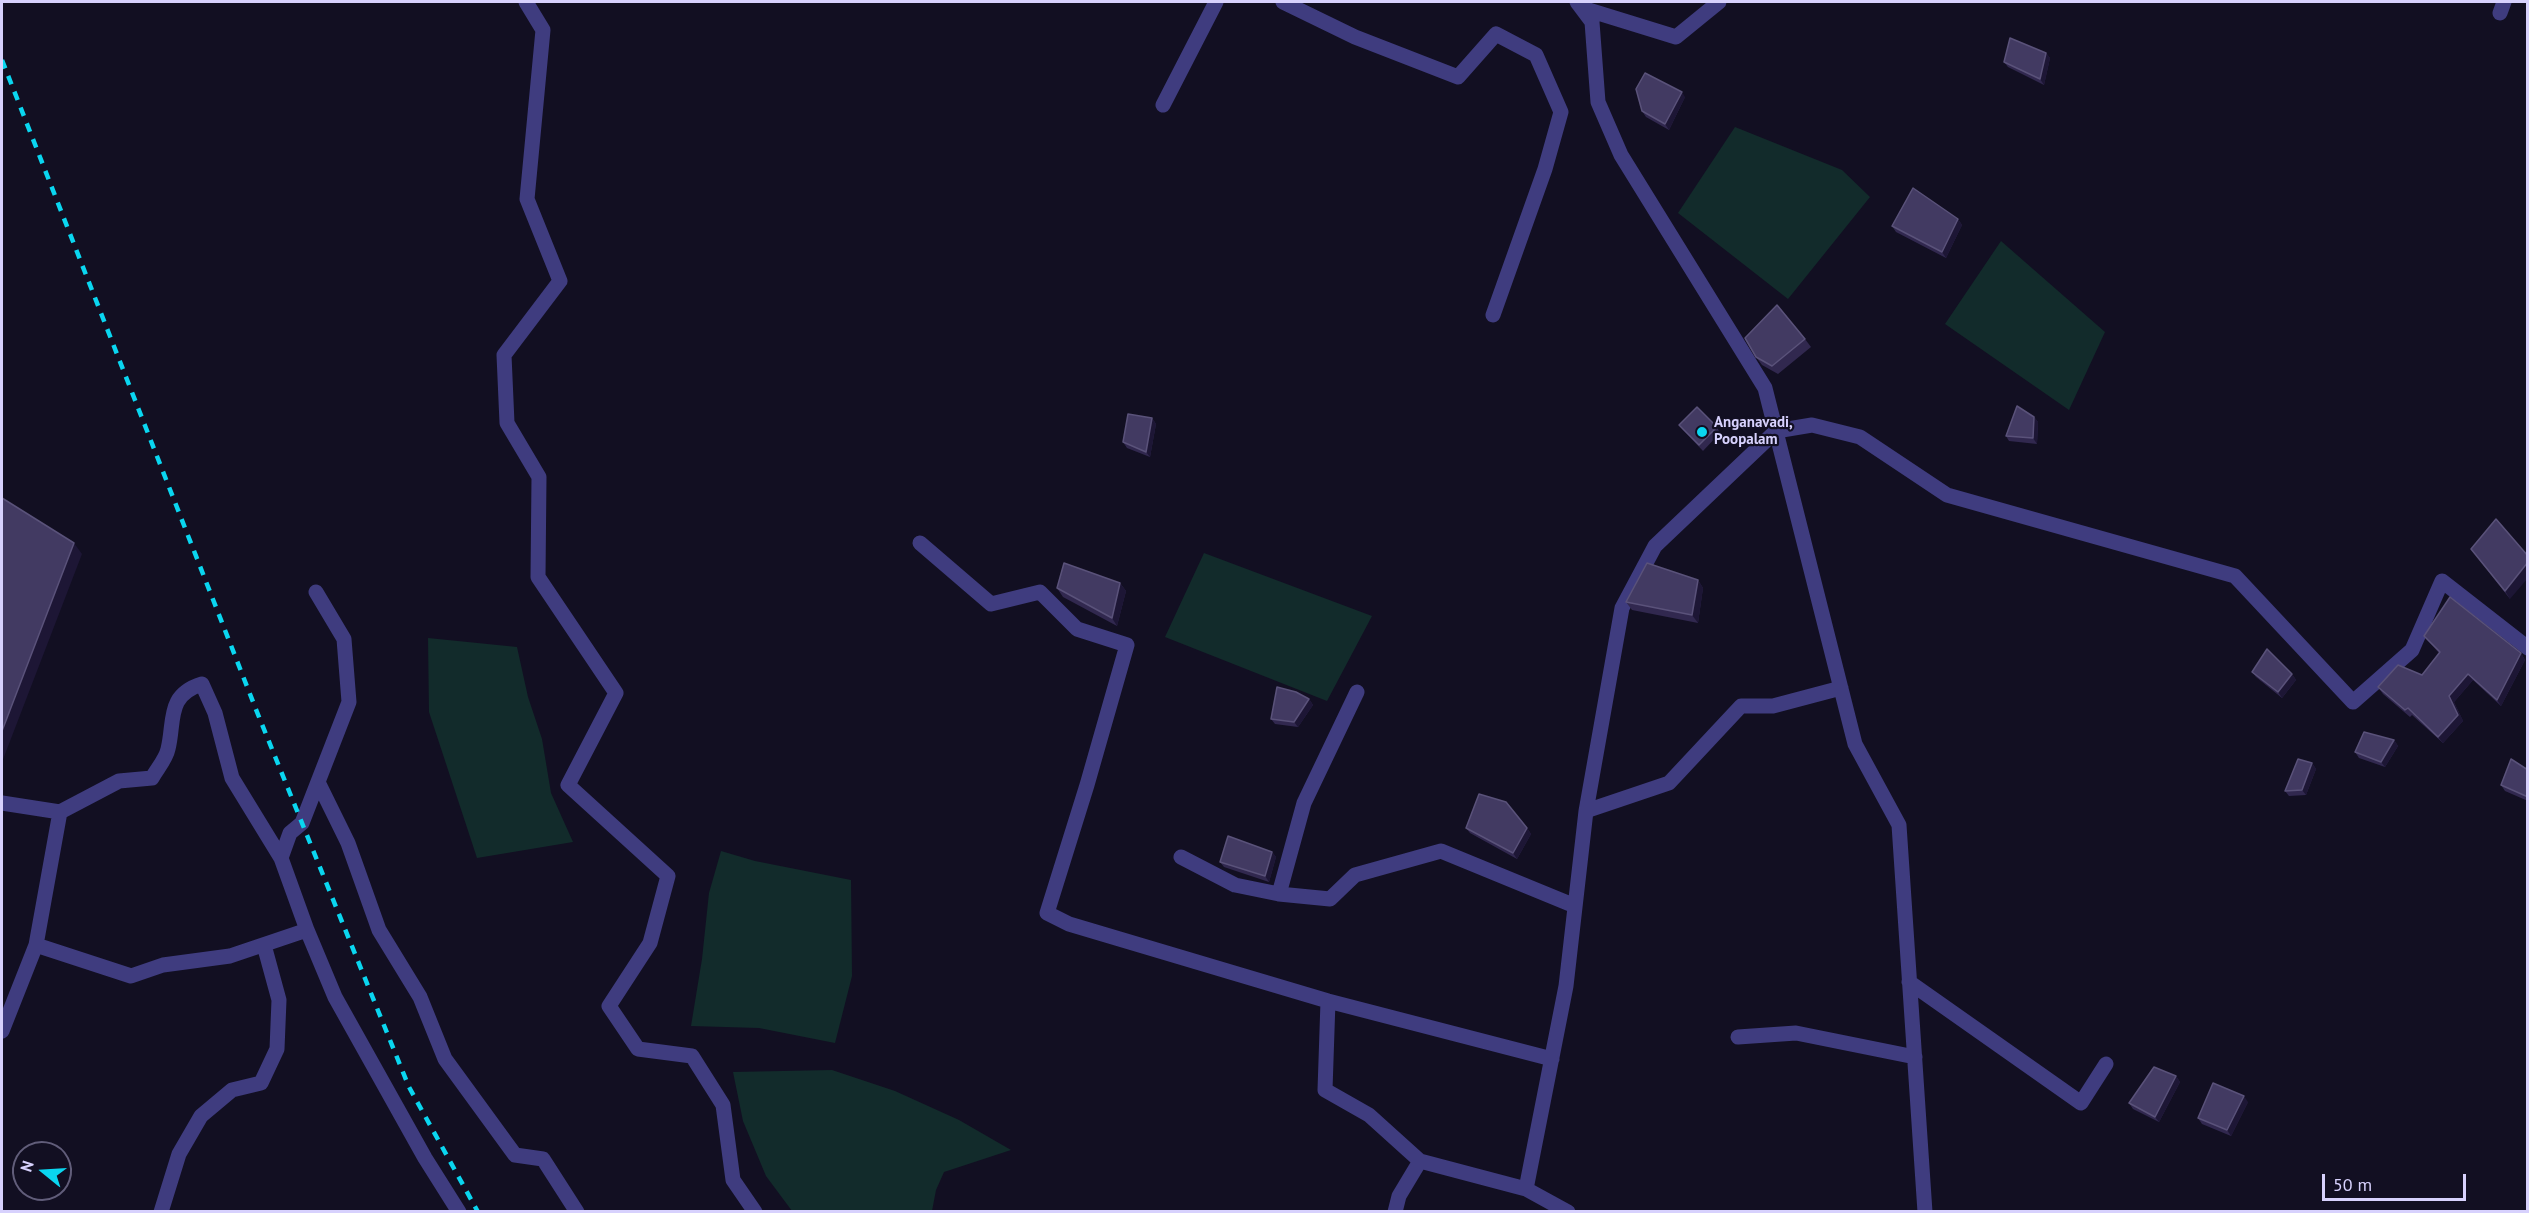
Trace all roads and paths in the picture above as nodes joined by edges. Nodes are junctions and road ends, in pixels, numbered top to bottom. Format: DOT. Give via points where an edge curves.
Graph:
graph roads {
  1 [pos="526,2"];
  2 [pos="1216,2"];
  3 [pos="1283,2"];
  4 [pos="1719,2"];
  5 [pos="1579,5"];
  6 [pos="1163,105"];
  7 [pos="1493,315"];
  8 [pos="1776,431"];
  9 [pos="920,543"];
  10 [pos="316,592"];
  11 [pos="2528,648"];
  12 [pos="1840,688"];
  13 [pos="1357,692"];
  14 [pos="318,782"];
  15 [pos="2,803"];
  16 [pos="1586,811"];
  17 [pos="60,812"];
  18 [pos="1181,857"];
  19 [pos="281,858"];
  20 [pos="1279,894"];
  21 [pos="1575,906"];
  22 [pos="307,930"];
  23 [pos="36,945"];
  24 [pos="264,945"];
  25 [pos="1909,982"];
  26 [pos="1328,1001"];
  27 [pos="2,1031"];
  28 [pos="1738,1037"];
  29 [pos="1914,1057"];
  30 [pos="1552,1059"];
  31 [pos="2106,1065"];
  32 [pos="1420,1161"];
  33 [pos="1526,1189"];
  34 [pos="161,1212"];
  35 [pos="459,1212"];
  36 [pos="577,1212"];
  37 [pos="755,1212"];
  38 [pos="1395,1212"];
  39 [pos="1568,1212"];
  40 [pos="1925,1212"];
  1 -- 37 [label="street" via="543,30 527,199 560,281 504,355 507,423 539,477 538,578 616,693 568,785 668,876 650,943 609,1006 638,1049 692,1056 723,1105 733,1180"];
  2 -- 6 [label="street"];
  3 -- 7 [label="street" via="1355,37 1458,77 1496,34 1536,55 1561,112"];
  4 -- 5 [label="street" via="1676,37"];
  5 -- 8 [label="street" via="1592,22 1598,102 1621,155 1765,388"];
  8 -- 11 [label="street" via="1812,425 1860,436 1947,495 2235,576 2353,702 2412,650 2442,581"];
  8 -- 12 [label="street"];
  8 -- 16 [label="street" via="1655,546 1622,608"];
  9 -- 26 [label="street" via="991,604 1040,592 1077,629 1127,645 1047,913 1069,924"];
  10 -- 14 [label="street" via="344,639 349,702"];
  12 -- 16 [label="street" via="1773,706 1741,706 1669,783"];
  12 -- 25 [label="street" via="1855,744 1899,825"];
  13 -- 20 [label="street" via="1304,803"];
  14 -- 19 [label="street" via="302,823 290,833"];
  14 -- 36 [label="street" via="348,843 379,930 420,997 445,1059 515,1155 543,1159"];
  15 -- 17 [label="street"];
  16 -- 21 [label="street"];
  17 -- 19 [label="street" via="119,781 152,778 168,750 172,712 189,688 202,684 215,713 232,778"];
  17 -- 23 [label="street"];
  18 -- 20 [label="street" via="1236,885"];
  19 -- 22 [label="street"];
  20 -- 21 [label="street" via="1330,899 1355,875 1441,852"];
  21 -- 30 [label="street"];
  22 -- 24 [label="street"];
  22 -- 35 [label="street" via="335,997"];
  23 -- 24 [label="street" via="131,975 163,965 230,956"];
  23 -- 27 [label="street"];
  24 -- 34 [label="street" via="279,1000 277,1049 261,1083 232,1090 201,1116 179,1154"];
  25 -- 29 [label="street"];
  25 -- 31 [label="street" via="2081,1103"];
  26 -- 30 [label="street"];
  26 -- 32 [label="street" via="1324,1090 1369,1115"];
  28 -- 29 [label="street" via="1796,1034"];
  29 -- 40 [label="street"];
  30 -- 33 [label="street"];
  32 -- 33 [label="street"];
  32 -- 38 [label="street" via="1399,1196"];
  33 -- 39 [label="street"];
}
